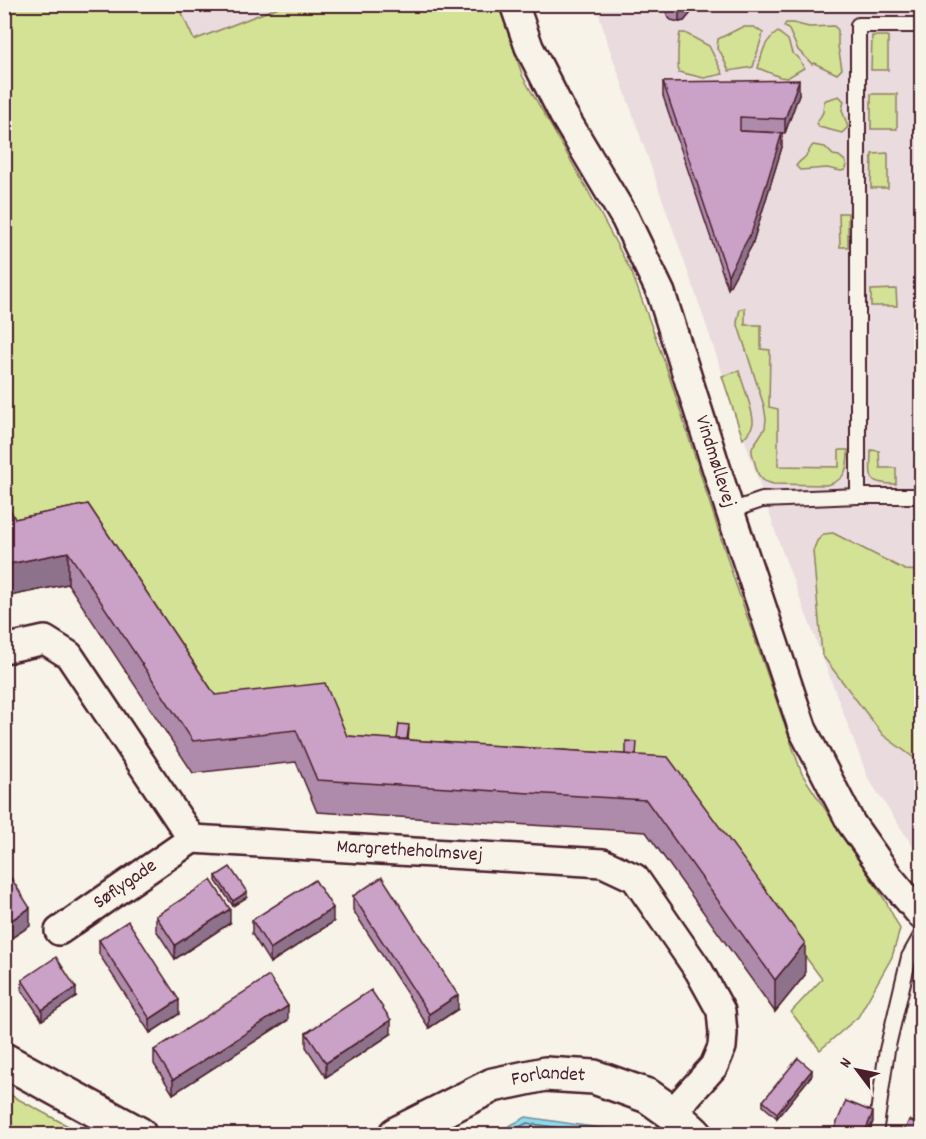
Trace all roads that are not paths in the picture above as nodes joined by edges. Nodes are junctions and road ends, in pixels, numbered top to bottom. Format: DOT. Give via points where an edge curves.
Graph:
graph roads {
  1 [pos="514,4"];
  2 [pos="921,25"];
  3 [pos="858,496"];
  4 [pos="921,496"];
  5 [pos="730,511"];
  6 [pos="4,649"];
  7 [pos="192,839"];
  8 [pos="921,916"];
  9 [pos="59,931"];
  10 [pos="921,934"];
  11 [pos="4,1060"];
  12 [pos="683,1124"];
  13 [pos="139,1134"];
  14 [pos="396,1134"];
  15 [pos="875,1134"];
  1 -- 5 [label="street, Vindmøllevej" via="529,47 563,114 625,218 661,293"];
  2 -- 3 [label="lane" via="858,25"];
  3 -- 4 [label="lane"];
  3 -- 5 [label="lane" via="762,500"];
  5 -- 8 [label="street, Vindmøllevej" via="803,730 851,823"];
  6 -- 7 [label="street" via="45,640 69,655"];
  7 -- 9 [label="street, Søflygade"];
  7 -- 12 [label="street, Margretheholmsvej" via="603,863 635,878 699,971 721,1011 722,1047"];
  10 -- 15 [label="lane" via="909,957 887,1050"];
  11 -- 13 [label="street"];
  12 -- 14 [label="street, Forlandet" via="648,1096 594,1077 545,1074 493,1085"];
}
